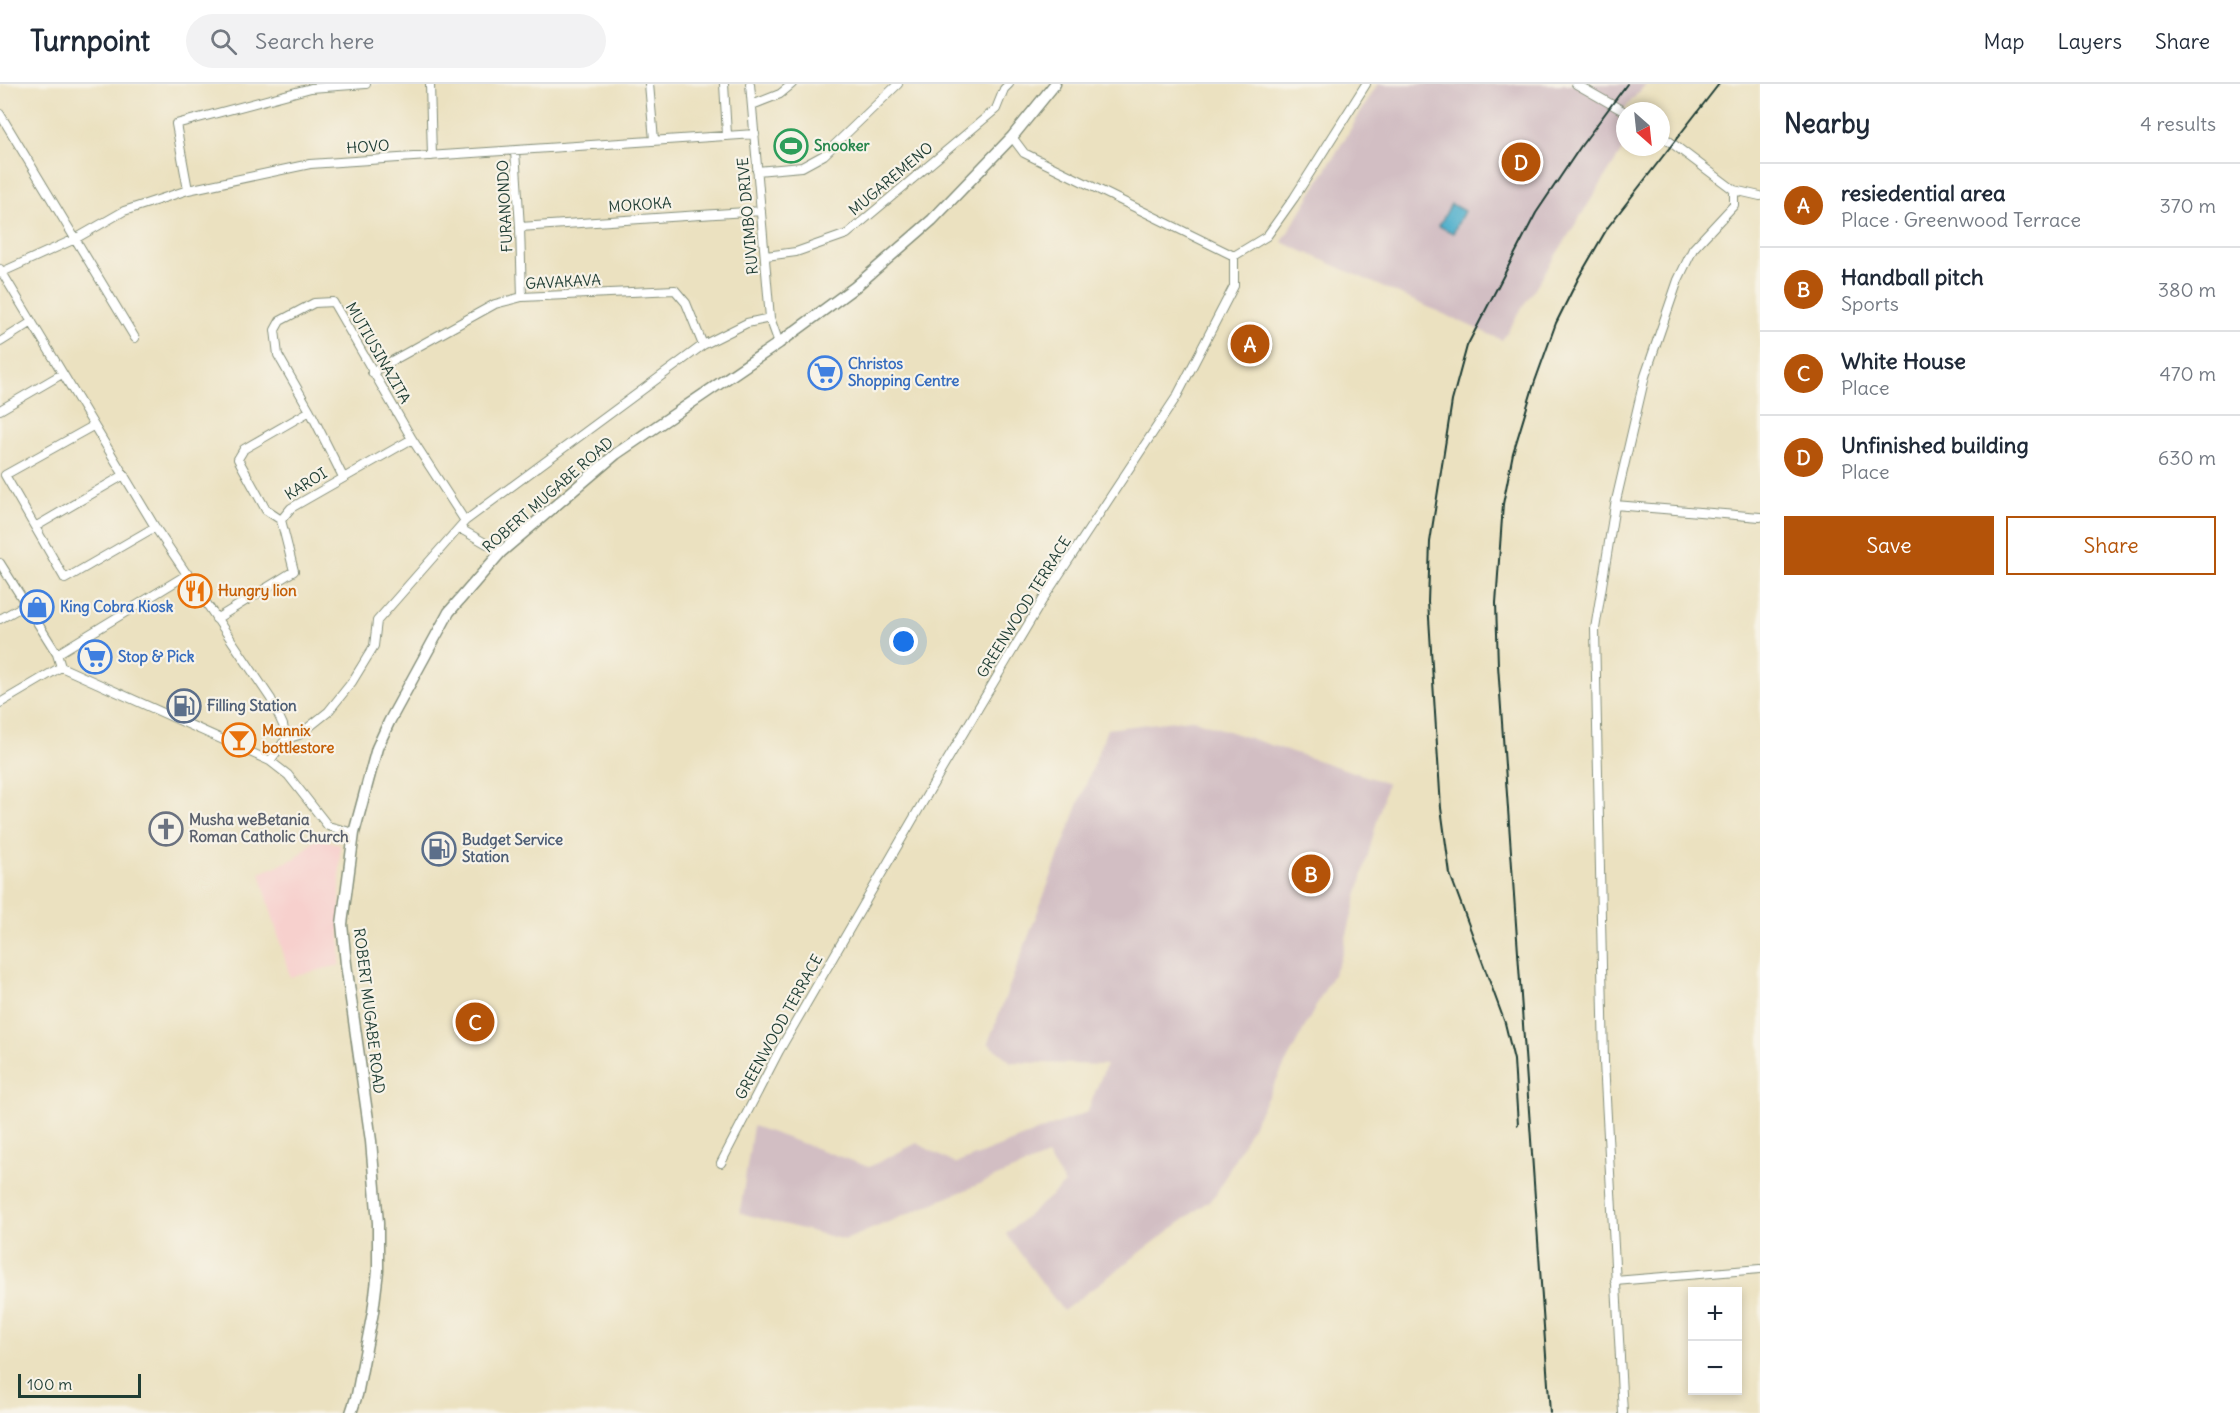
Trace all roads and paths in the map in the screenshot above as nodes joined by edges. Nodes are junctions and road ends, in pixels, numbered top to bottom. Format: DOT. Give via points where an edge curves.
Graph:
graph roads {
  1 [pos="366,84"];
  2 [pos="430,84"];
  3 [pos="649,84"];
  4 [pos="724,84"];
  5 [pos="750,84"];
  6 [pos="792,84"];
  7 [pos="898,84"];
  8 [pos="1056,84"];
  9 [pos="1366,84"];
  10 [pos="1576,84"];
  11 [pos="1005,86"];
  12 [pos="752,105"];
  13 [pos="1616,107"];
  14 [pos="0,114"];
  15 [pos="755,134"];
  16 [pos="727,135"];
  17 [pos="1012,137"];
  18 [pos="654,140"];
  19 [pos="1670,142"];
  20 [pos="515,151"];
  21 [pos="432,156"];
  22 [pos="757,171"];
  23 [pos="188,190"];
  24 [pos="1734,190"];
  25 [pos="1760,196"];
  26 [pos="761,211"];
  27 [pos="520,227"];
  28 [pos="75,238"];
  29 [pos="766,256"];
  30 [pos="1234,256"];
  31 [pos="1,271"];
  32 [pos="522,297"];
  33 [pos="770,318"];
  34 [pos="32,322"];
  35 [pos="135,338"];
  36 [pos="0,342"];
  37 [pos="779,343"];
  38 [pos="703,345"];
  39 [pos="372,372"];
  40 [pos="62,374"];
  41 [pos="0,410"];
  42 [pos="310,411"];
  43 [pos="93,426"];
  44 [pos="412,439"];
  45 [pos="124,475"];
  46 [pos="343,477"];
  47 [pos="1615,505"];
  48 [pos="1760,517"];
  49 [pos="281,520"];
  50 [pos="462,525"];
  51 [pos="35,527"];
  52 [pos="155,527"];
  53 [pos="501,552"];
  54 [pos="0,563"];
  55 [pos="188,574"];
  56 [pos="27,604"];
  57 [pos="0,619"];
  58 [pos="216,619"];
  59 [pos="57,654"];
  60 [pos="61,667"];
  61 [pos="0,703"];
  62 [pos="286,739"];
  63 [pos="270,761"];
  64 [pos="354,833"];
  65 [pos="721,1162"];
  66 [pos="1760,1269"];
  67 [pos="1615,1281"];
  68 [pos="351,1413"];
  69 [pos="1623,1413"];
  1 -- 23 [label="street" via="311,88 176,124"];
  2 -- 21 [label="street"];
  3 -- 18 [label="street"];
  4 -- 16 [label="street"];
  5 -- 12 [label="street, RUVIMBO DRIVE"];
  6 -- 12 [label="street" via="780,94"];
  7 -- 22 [label="street" via="824,155 802,167"];
  8 -- 17 [label="main road, ROBERT MUGABE ROAD"];
  9 -- 30 [label="street" via="1267,236"];
  10 -- 13 [label="street"];
  11 -- 29 [label="street, MUGAREMENO" via="996,109 847,234 796,252"];
  12 -- 15 [label="street, RUVIMBO DRIVE"];
  14 -- 28 [label="street"];
  15 -- 16 [label="street, HOVO"];
  15 -- 22 [label="street, RUVIMBO DRIVE"];
  16 -- 18 [label="street, HOVO"];
  17 -- 30 [label="street" via="1024,153"];
  17 -- 37 [label="main road, ROBERT MUGABE ROAD" via="932,220 855,287"];
  18 -- 20 [label="street, HOVO"];
  19 -- 24 [label="street"];
  20 -- 21 [label="street, HOVO"];
  20 -- 27 [label="street, FURANONDO"];
  21 -- 23 [label="street, HOVO" via="310,164"];
  22 -- 26 [label="street, RUVIMBO DRIVE"];
  23 -- 28 [label="street, HOVO" via="124,211"];
  24 -- 25 [label="street"];
  24 -- 47 [label="street" via="1734,205 1693,249 1678,280 1645,376"];
  26 -- 27 [label="street, MOKOKA"];
  26 -- 29 [label="street, RUVIMBO DRIVE"];
  27 -- 32 [label="street, FURANONDO"];
  28 -- 31 [label="street, HOVO"];
  28 -- 35 [label="street"];
  29 -- 33 [label="street, RUVIMBO DRIVE"];
  30 -- 65 [label="street, GREENWOOD TERRACE" via="1234,286 1177,396 1045,596 978,708 779,1051"];
  31 -- 34 [label="street"];
  32 -- 38 [label="street, GAVAKAVA" via="675,290 686,303"];
  32 -- 39 [label="street, GAVAKAVA" via="495,304"];
  33 -- 37 [label="street, RUVIMBO DRIVE"];
  33 -- 38 [label="street" via="747,322"];
  34 -- 36 [label="street"];
  34 -- 40 [label="street"];
  37 -- 53 [label="main road, ROBERT MUGABE ROAD" via="616,454"];
  38 -- 50 [label="street"];
  39 -- 42 [label="street, MUTIUSINAZITA" via="333,302 314,303 280,321 275,330 278,355"];
  39 -- 44 [label="street, MUTIUSINAZITA"];
  40 -- 41 [label="street"];
  40 -- 43 [label="street"];
  42 -- 46 [label="street, MUTIUSINAZITA"];
  42 -- 49 [label="street" via="244,449 238,459 266,510"];
  43 -- 45 [label="street"];
  43 -- 51 [label="street" via="5,475"];
  44 -- 46 [label="street, KAROI"];
  44 -- 50 [label="street, MUTIUSINAZITA"];
  45 -- 51 [label="street"];
  45 -- 52 [label="street"];
  46 -- 49 [label="street, KAROI" via="291,508"];
  47 -- 48 [label="street"];
  47 -- 67 [label="street" via="1595,629 1604,1062"];
  49 -- 58 [label="street, KAROI" via="294,571"];
  50 -- 53 [label="street"];
  50 -- 62 [label="street" via="377,621 374,646 352,682 327,712 299,735"];
  51 -- 52 [label="street" via="65,579"];
  52 -- 55 [label="street"];
  53 -- 64 [label="main road, ROBERT MUGABE ROAD" via="448,612 389,722 377,748"];
  54 -- 56 [label="street"];
  55 -- 58 [label="street"];
  55 -- 59 [label="street"];
  56 -- 57 [label="street"];
  56 -- 59 [label="street"];
  58 -- 62 [label="street" via="271,699"];
  59 -- 60 [label="street"];
  60 -- 61 [label="street"];
  60 -- 63 [label="street"];
  62 -- 63 [label="street"];
  63 -- 64 [label="street" via="288,775 328,826"];
  64 -- 68 [label="main road, ROBERT MUGABE ROAD" via="342,924 371,1141 378,1272"];
  66 -- 67 [label="street"];
  67 -- 69 [label="street"];
}
